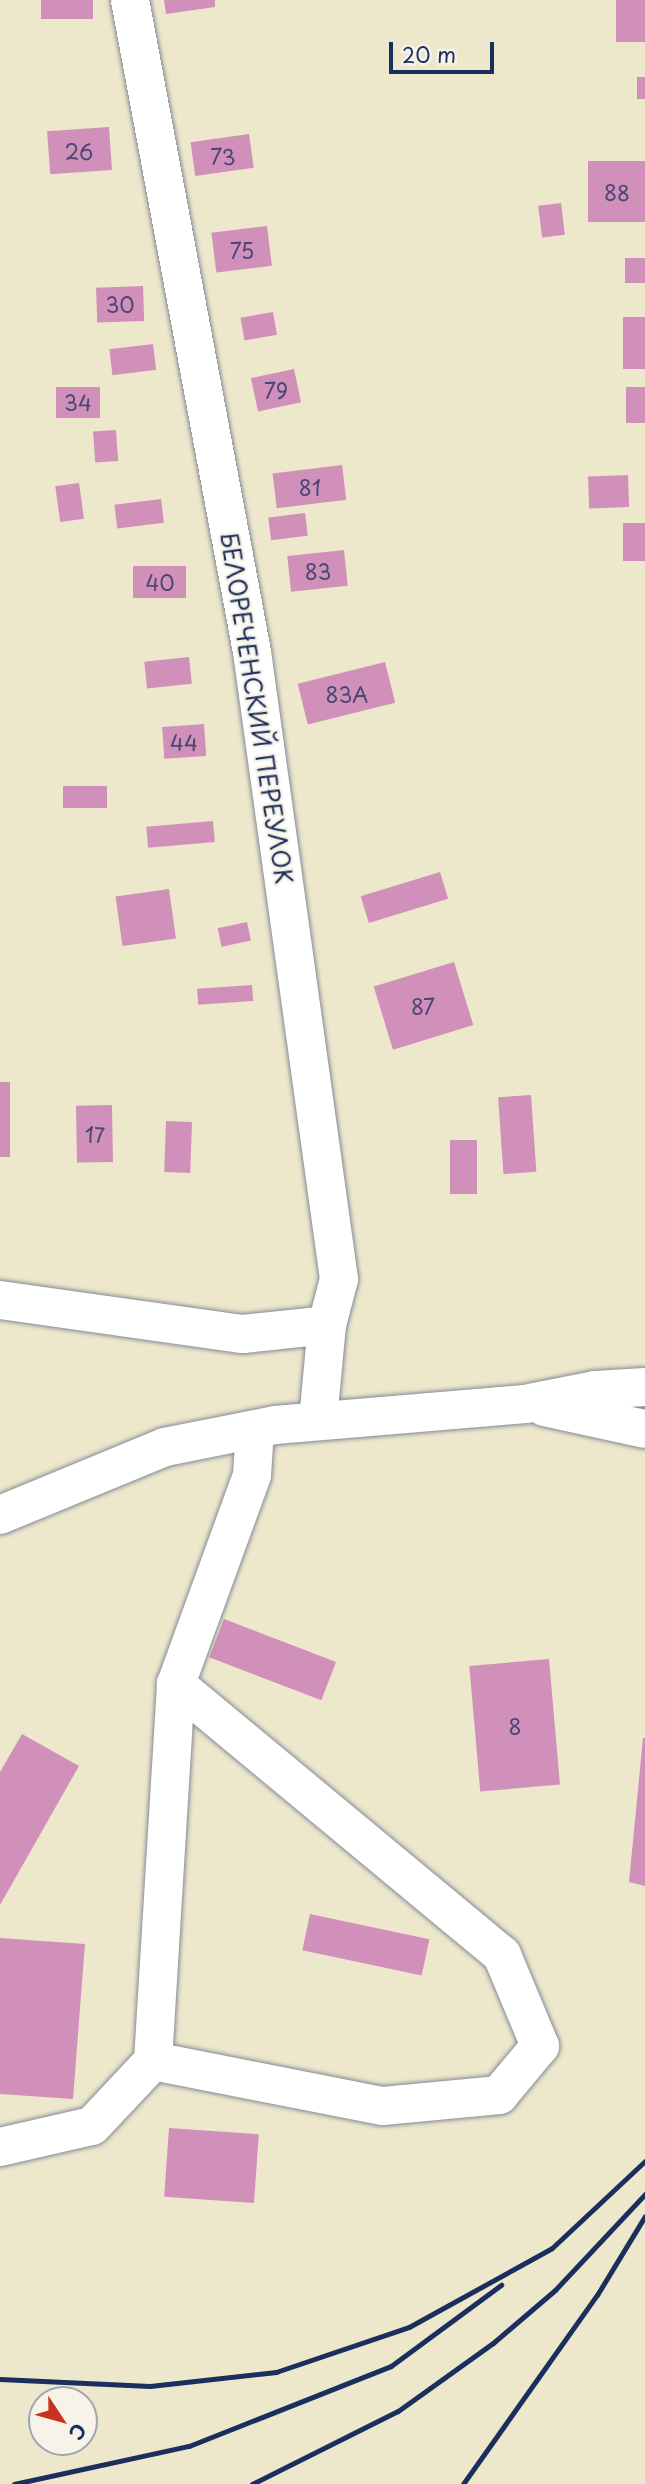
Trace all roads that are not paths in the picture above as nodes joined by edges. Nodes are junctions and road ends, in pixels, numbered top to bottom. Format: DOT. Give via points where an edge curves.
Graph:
graph roads {
  1 [pos="130,0"];
  2 [pos="0,1300"];
  3 [pos="327,1325"];
  4 [pos="645,1387"];
  5 [pos="525,1404"];
  6 [pos="318,1420"];
  7 [pos="645,1429"];
  8 [pos="255,1430"];
  9 [pos="0,1515"];
  10 [pos="176,1684"];
  11 [pos="153,2060"];
  12 [pos="0,2147"];
  1 -- 3 [label="street, БЕЛОРЕЧЕНСКИЙ ПЕРЕУЛОК" via="252,652 339,1279"];
  2 -- 3 [label="street" via="243,1334"];
  3 -- 6 [label="street, БЕЛОРЕЧЕНСКИЙ ПЕРЕУЛОК"];
  4 -- 5 [label="street" via="595,1390"];
  5 -- 6 [label="street"];
  5 -- 7 [label="street"];
  6 -- 8 [label="street"];
  8 -- 9 [label="street" via="165,1447"];
  8 -- 10 [label="street" via="252,1475"];
  10 -- 11 [label="street"];
  10 -- 11 [label="street" via="502,1955 540,2046 499,2095 383,2106"];
  11 -- 12 [label="street" via="92,2126"];
}
